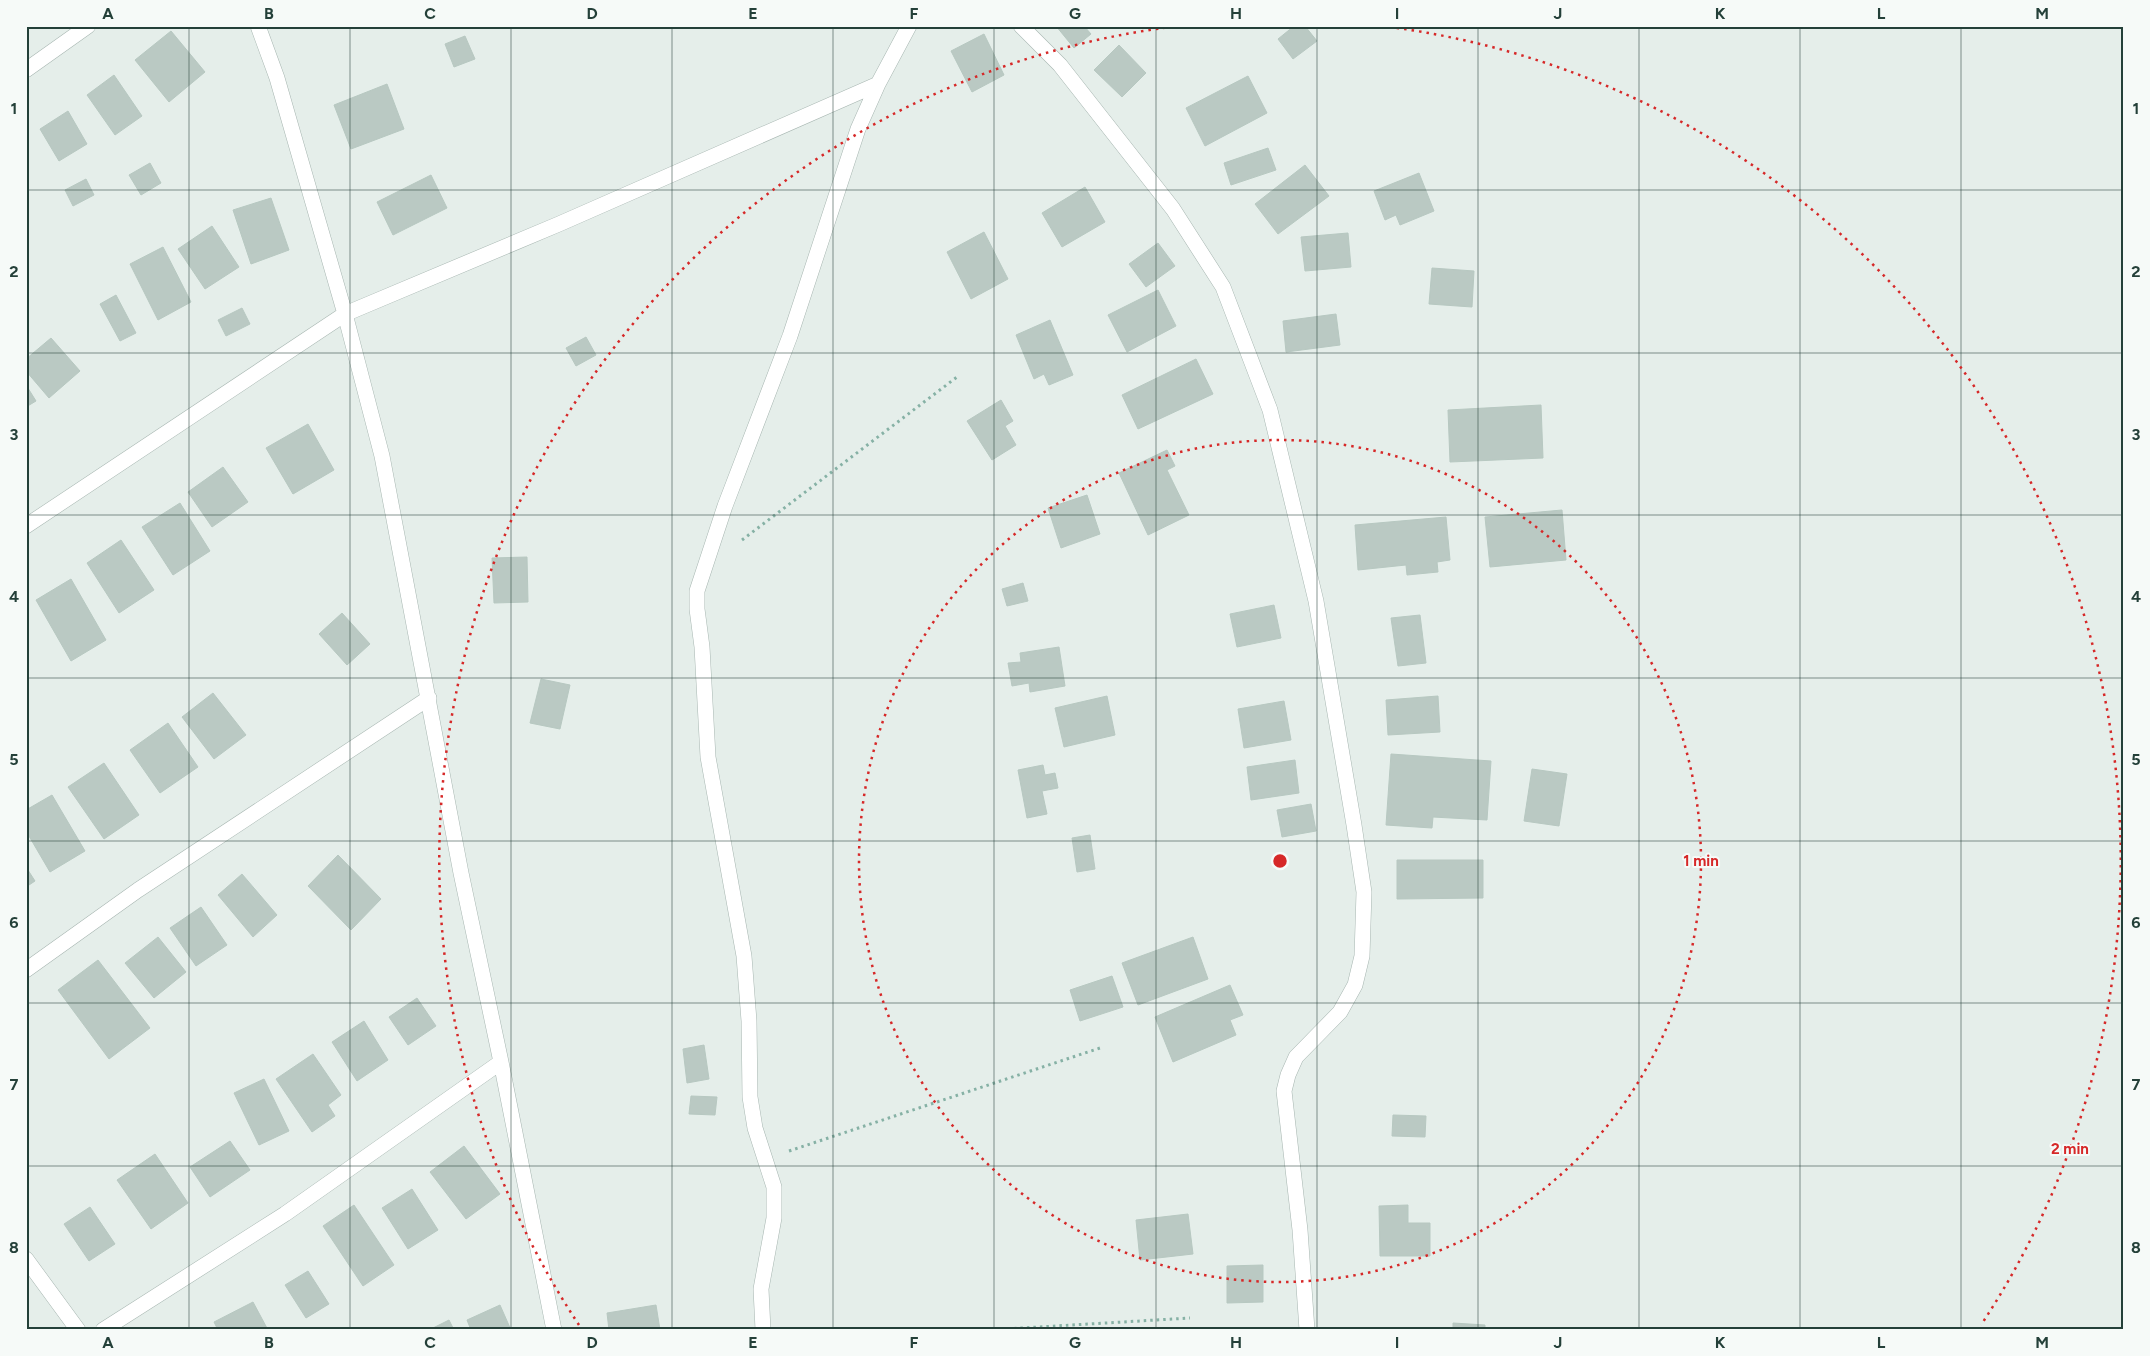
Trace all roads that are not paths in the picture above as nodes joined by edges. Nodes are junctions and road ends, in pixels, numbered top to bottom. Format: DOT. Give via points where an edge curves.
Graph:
graph roads {
  1 [pos="88,26"];
  2 [pos="258,26"];
  3 [pos="909,26"];
  4 [pos="1021,26"];
  5 [pos="26,70"];
  6 [pos="878,84"];
  7 [pos="345,314"];
  8 [pos="26,526"];
  9 [pos="429,698"];
  10 [pos="26,970"];
  11 [pos="501,1062"];
  12 [pos="26,1259"];
  13 [pos="78,1330"];
  14 [pos="103,1330"];
  15 [pos="554,1330"];
  16 [pos="763,1330"];
  17 [pos="1307,1330"];
  1 -- 5 [label="street"];
  2 -- 7 [label="street" via="277,78"];
  3 -- 6 [label="street"];
  4 -- 17 [label="street" via="1060,65 1173,209 1223,287 1270,410 1316,601 1364,892 1362,956 1355,985 1340,1012 1296,1057 1284,1092 1300,1230"];
  6 -- 7 [label="street"];
  6 -- 16 [label="street" via="858,129 790,336 698,591 708,757 744,956 750,1097 755,1128 774,1187 774,1218 761,1289"];
  7 -- 8 [label="street"];
  7 -- 9 [label="street" via="382,456"];
  9 -- 10 [label="street" via="138,890"];
  9 -- 11 [label="street" via="461,873"];
  11 -- 14 [label="street" via="285,1214"];
  11 -- 15 [label="street"];
  12 -- 13 [label="street"];
}
